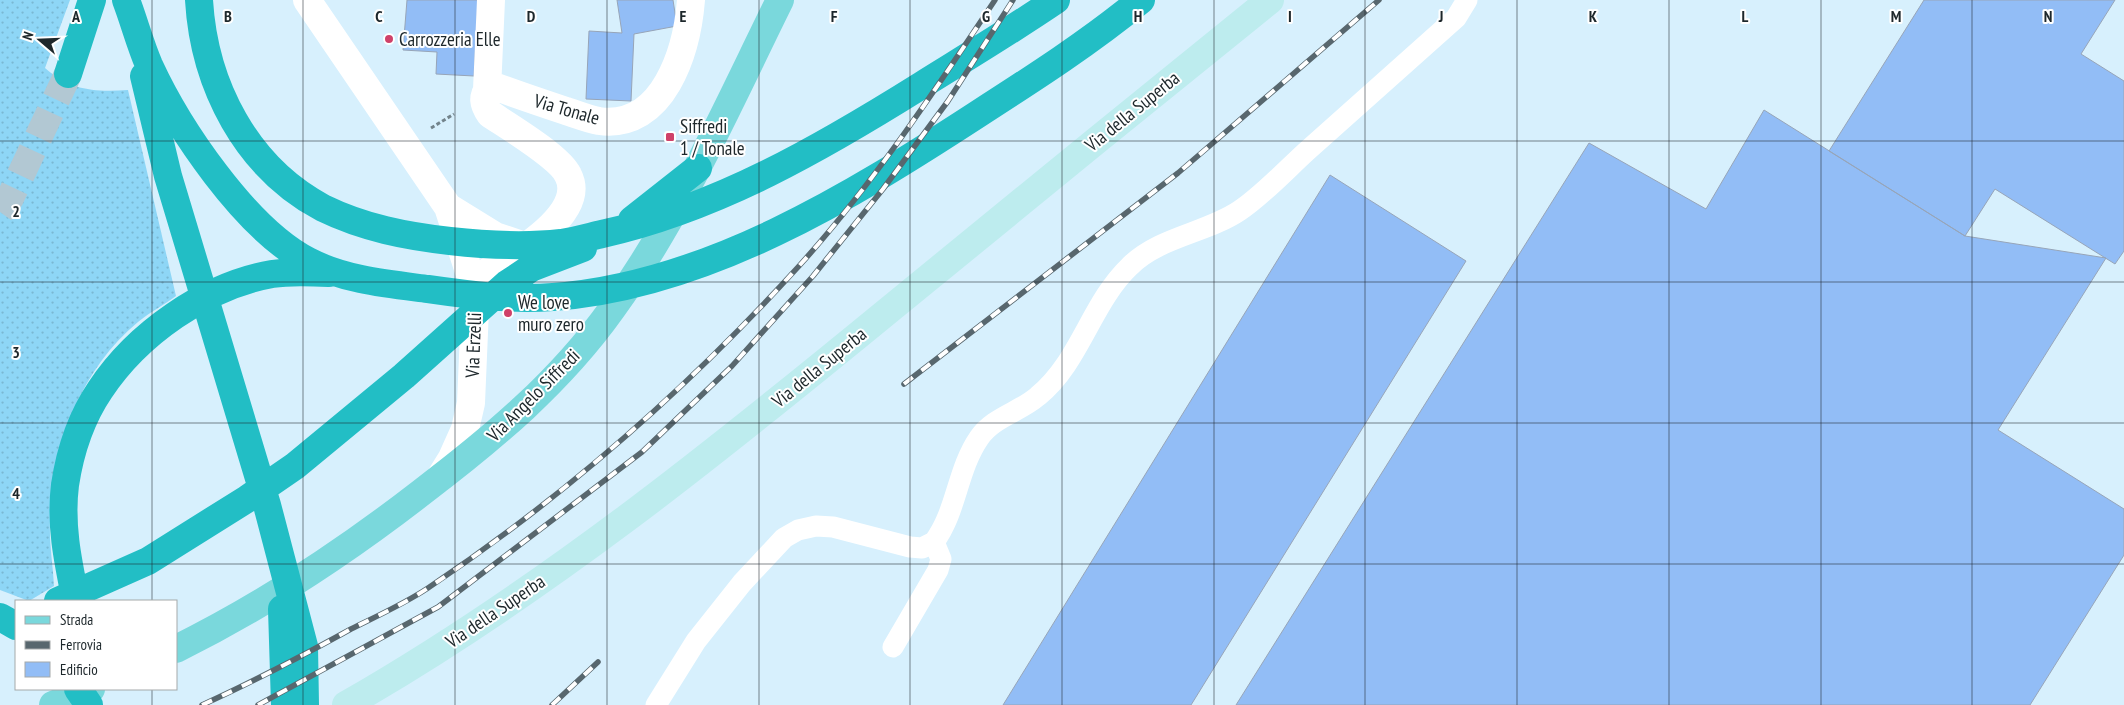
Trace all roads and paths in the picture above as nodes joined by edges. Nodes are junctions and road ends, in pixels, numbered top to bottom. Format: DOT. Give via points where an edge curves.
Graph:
graph roads {
  1 [pos="92,0"];
  2 [pos="126,0"];
  3 [pos="130,0"];
  4 [pos="199,0"];
  5 [pos="307,0"];
  6 [pos="491,0"];
  7 [pos="691,0"];
  8 [pos="780,0"];
  9 [pos="1056,0"];
  10 [pos="1141,0"];
  11 [pos="1270,0"];
  12 [pos="1467,0"];
  13 [pos="68,74"];
  14 [pos="486,93"];
  15 [pos="405,144"];
  16 [pos="698,168"];
  17 [pos="448,207"];
  18 [pos="528,248"];
  19 [pos="564,256"];
  20 [pos="340,274"];
  21 [pos="472,281"];
  22 [pos="475,309"];
  23 [pos="438,480"];
  24 [pos="934,542"];
  25 [pos="279,557"];
  26 [pos="60,600"];
  27 [pos="76,600"];
  28 [pos="0,617"];
  29 [pos="15,617"];
  30 [pos="0,622"];
  31 [pos="15,625"];
  32 [pos="893,647"];
  33 [pos="178,648"];
  34 [pos="79,690"];
  35 [pos="89,690"];
  36 [pos="100,690"];
  37 [pos="53,705"];
  38 [pos="89,705"];
  39 [pos="104,705"];
  40 [pos="285,705"];
  41 [pos="305,705"];
  42 [pos="346,705"];
  43 [pos="656,705"];
  1 -- 13 [label="highway"];
  2 -- 20 [label="highway" via="148,62 168,104 227,188 282,244 308,262"];
  3 -- 25 [label="highway" via="143,73 168,176 267,505"];
  4 -- 9 [label="highway" via="205,48 221,97 252,150 284,182 345,219 412,237 484,244 562,243 682,211 747,183 862,122 1008,34"];
  5 -- 15 [label="street, Via Erzelli"];
  6 -- 14 [label="street, Via Tonale"];
  7 -- 14 [label="street, Via Tonale" via="677,65 664,91 645,111 620,121 598,121 494,86"];
  8 -- 16 [label="main road, Via Angelo Siffredi"];
  10 -- 20 [label="highway" via="1027,82 937,141 811,214 748,245 660,276 616,288 552,297 481,296 375,282"];
  11 -- 42 [label="street, Via della Superba" via="771,407 663,490 490,616"];
  12 -- 24 [label="lane" via="1456,18 1239,211 1148,252 1117,278 1069,360 1052,382 1037,397 993,424 980,436 962,473 946,521"];
  14 -- 15 [label="path"];
  14 -- 18 [label="street, Via Tonale" via="484,105 490,114 555,160 569,175 571,192 568,202 547,230"];
  15 -- 17 [label="street, Via Erzelli"];
  16 -- 19 [label="highway" via="610,238"];
  16 -- 23 [label="main road, Via Angelo Siffredi" via="613,308 576,355 530,404"];
  17 -- 18 [label="street, Via Erzelli" via="495,236"];
  17 -- 21 [label="street, Via Erzelli"];
  18 -- 19 [label="street, Via Erzelli"];
  18 -- 21 [label="street, Via Tonale"];
  19 -- 22 [label="highway" via="531,268"];
  20 -- 27 [label="highway" via="272,274 230,286 167,321 120,363 83,420 71,454 63,516"];
  21 -- 22 [label="street, Via Erzelli"];
  22 -- 23 [label="street, Via Erzelli" via="471,403 465,429"];
  22 -- 26 [label="highway" via="396,382 287,471 148,561"];
  23 -- 33 [label="main road, Via Angelo Siffredi" via="314,569"];
  24 -- 32 [label="lane" via="941,559 938,570"];
  24 -- 43 [label="lane" via="922,548 910,547 833,527 816,526 798,530 784,538 742,583 702,634"];
  25 -- 40 [label="highway"];
  25 -- 41 [label="highway" via="304,646"];
  28 -- 31 [label="highway"];
  29 -- 30 [label="highway"];
  34 -- 38 [label="highway"];
  35 -- 37 [label="main road"];
  36 -- 39 [label="highway"];
}
